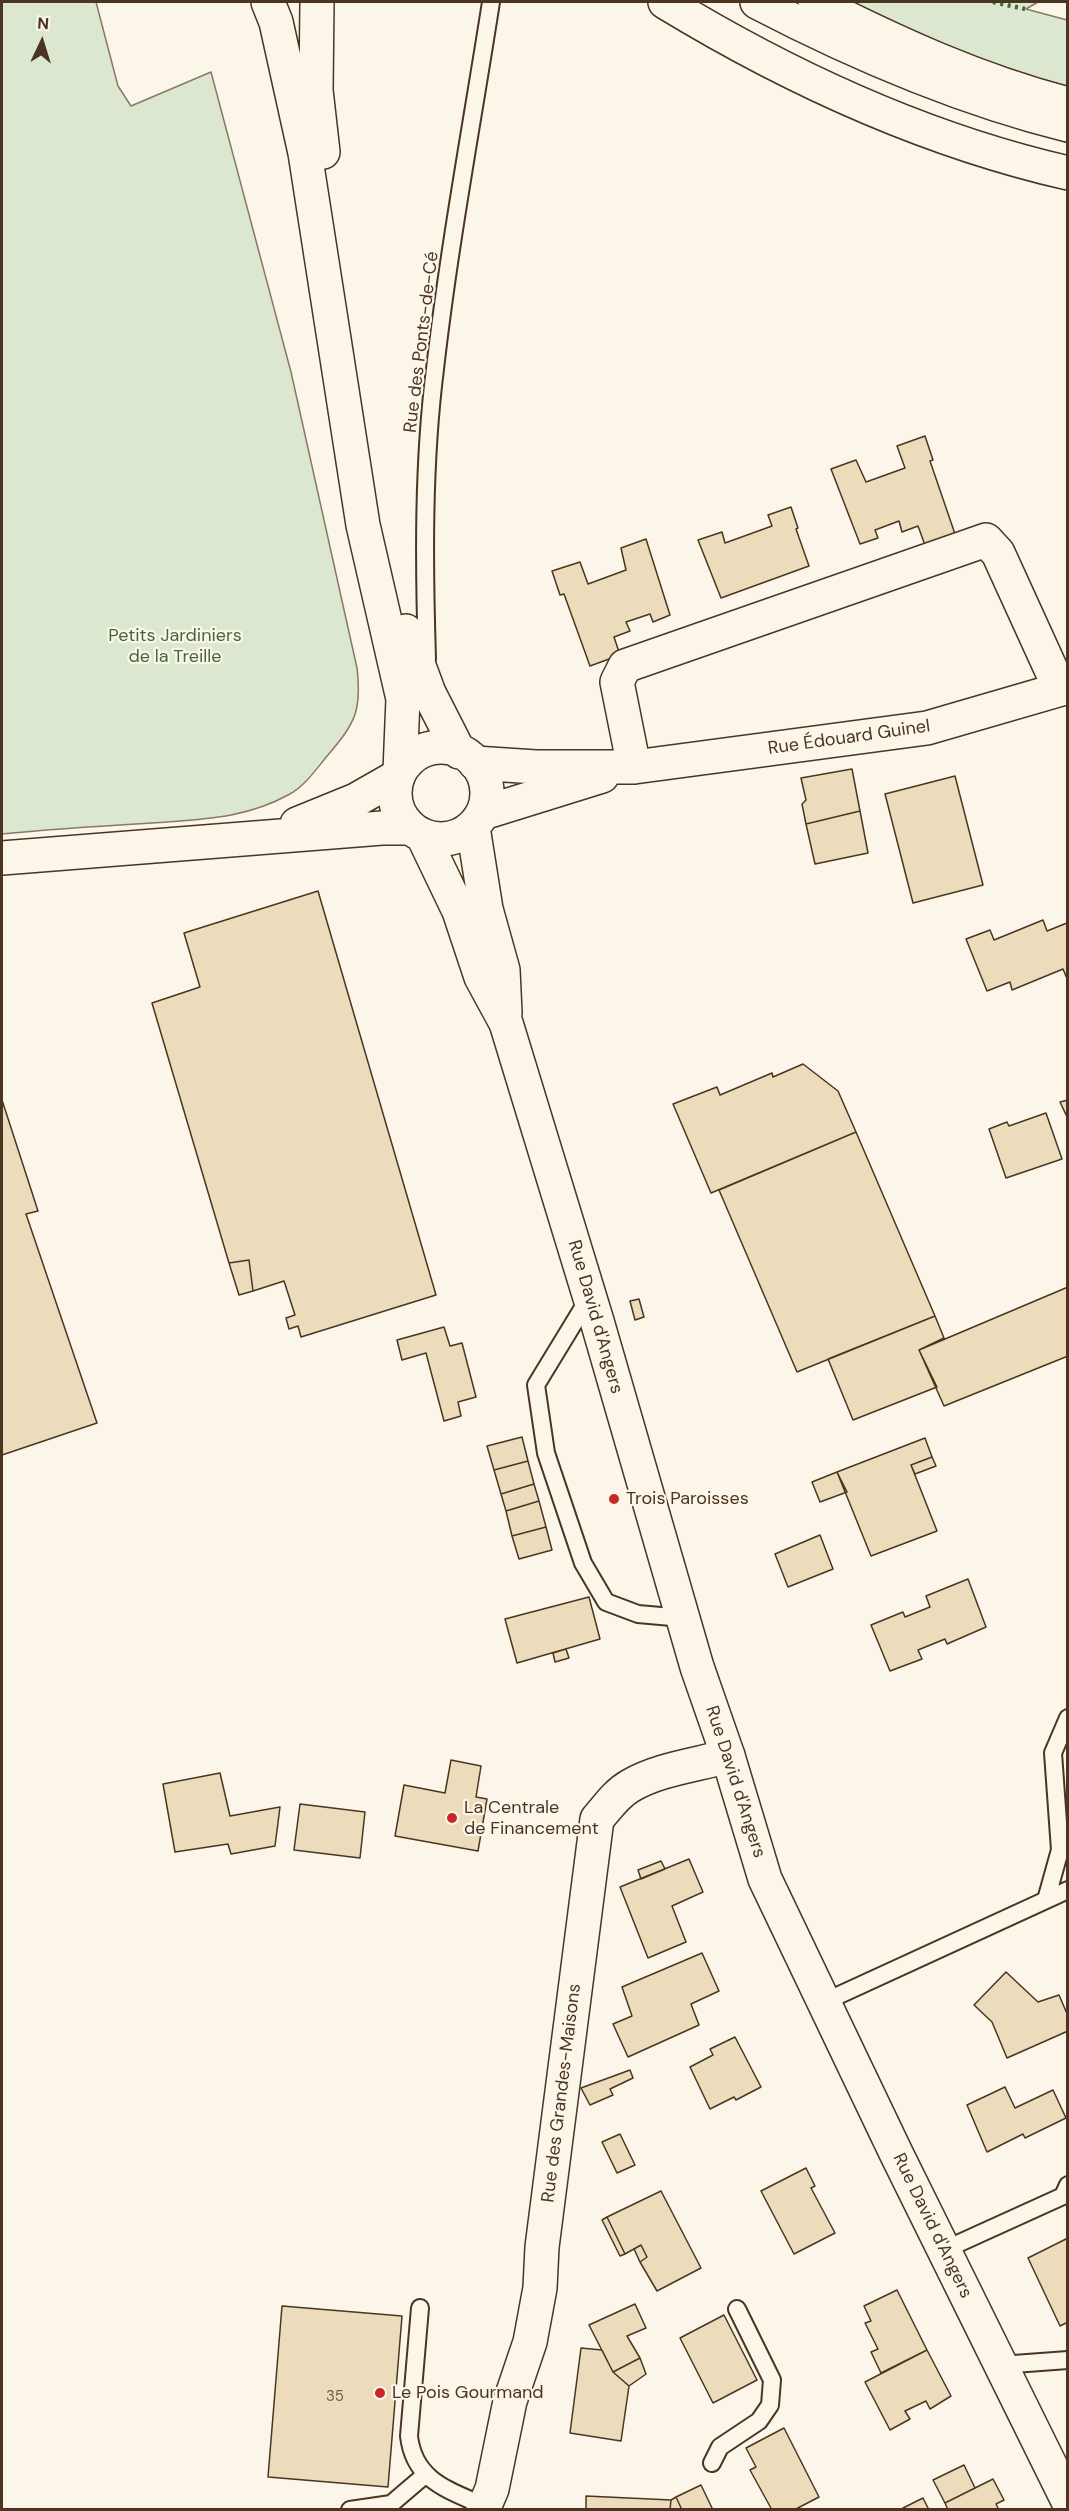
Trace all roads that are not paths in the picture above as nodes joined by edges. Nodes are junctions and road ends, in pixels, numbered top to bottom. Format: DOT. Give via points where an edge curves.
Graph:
graph roads {
  1 [pos="268,2"];
  2 [pos="317,2"];
  3 [pos="491,2"];
  4 [pos="665,2"];
  5 [pos="757,2"];
  6 [pos="815,2"];
  7 [pos="1068,104"];
  8 [pos="1068,125"];
  9 [pos="1068,173"];
  10 [pos="1064,688"];
  11 [pos="428,689"];
  12 [pos="467,757"];
  13 [pos="630,768"];
  14 [pos="399,774"];
  15 [pos="478,820"];
  16 [pos="417,832"];
  17 [pos="247,840"];
  18 [pos="2,858"];
  19 [pos="506,1023"];
  20 [pos="590,1297"];
  21 [pos="683,1618"];
  22 [pos="1068,1718"];
  23 [pos="728,1755"];
  24 [pos="1068,1890"];
  25 [pos="1046,1900"];
  26 [pos="824,2002"];
  27 [pos="1068,2185"];
  28 [pos="944,2250"];
  29 [pos="420,2308"];
  30 [pos="736,2309"];
  31 [pos="1068,2360"];
  32 [pos="1000,2365"];
  33 [pos="712,2463"];
  34 [pos="425,2475"];
  35 [pos="1068,2501"];
  36 [pos="483,2508"];
  37 [pos="350,2510"];
  1 -- 14 [label="main road" via="276,22 305,153 363,525 403,699"];
  2 -- 11 [label="main road" via="316,90 320,128 378,523 407,632"];
  3 -- 11 [label="lane, Rue des Ponts-de-Cé" via="434,370 425,545"];
  4 -- 9 [label="main road" via="726,39 857,104 992,152"];
  5 -- 8 [label="main road" via="872,57 1000,105"];
  6 -- 7 [label="main road" via="929,56"];
  10 -- 13 [label="main road, Rue Édouard Guinel" via="927,728"];
  10 -- 13 [label="main road" via="998,553 986,540 625,666 617,682"];
  11 -- 12 [label="main road"];
  12 -- 13 [label="main road, Rue Édouard Guinel" via="536,767"];
  12 -- 14 [label="main road" via="445,747 429,749 416,755"];
  12 -- 15 [label="main road" via="483,776 487,790 486,806"];
  13 -- 15 [label="main road, Rue Édouard Guinel"];
  14 -- 16 [label="main road" via="396,804 401,817"];
  14 -- 17 [label="main road" via="329,813"];
  15 -- 16 [label="main road" via="462,835 449,839"];
  15 -- 19 [label="main road, Rue David d'Angers" via="486,909 503,970"];
  16 -- 17 [label="main road" via="382,828"];
  16 -- 19 [label="main road, Rue David d'Angers" via="459,911 481,977"];
  17 -- 18 [label="main road"];
  19 -- 20 [label="main road, Rue David d'Angers"];
  20 -- 21 [label="main road, Rue David d'Angers"];
  20 -- 21 [label="lane" via="536,1384 546,1453 583,1563 606,1602 638,1614"];
  21 -- 23 [label="main road, Rue David d'Angers"];
  22 -- 25 [label="lane" via="1053,1753 1060,1850"];
  23 -- 26 [label="main road, Rue David d'Angers" via="765,1879"];
  23 -- 36 [label="main road, Rue des Grandes-Maisons" via="630,1785 597,1819 540,2288 492,2489"];
  24 -- 25 [label="lane"];
  25 -- 26 [label="lane"];
  26 -- 28 [label="main road, Rue David d'Angers"];
  27 -- 28 [label="lane" via="1063,2196"];
  28 -- 32 [label="main road, Rue David d'Angers"];
  29 -- 34 [label="lane" via="409,2436 413,2457"];
  30 -- 33 [label="lane" via="772,2380 770,2405 759,2421 720,2447"];
  31 -- 32 [label="lane"];
  32 -- 35 [label="main road, Rue David d'Angers"];
  34 -- 36 [label="lane"];
  34 -- 37 [label="lane" via="391,2504"];
}
